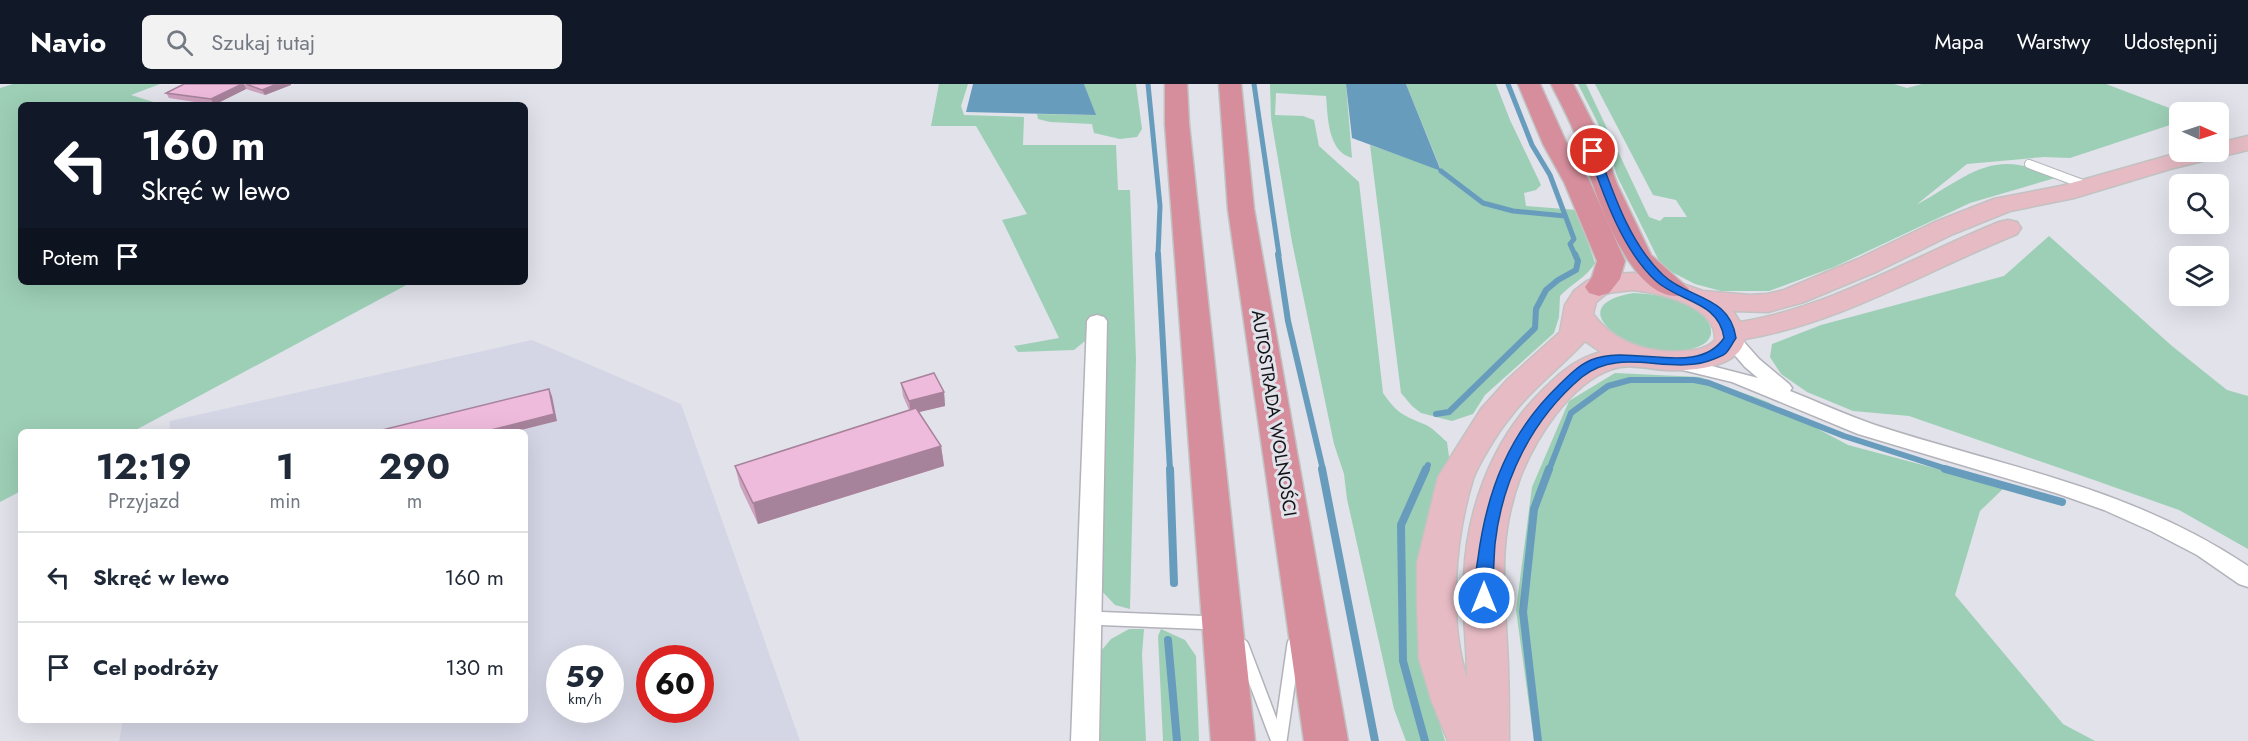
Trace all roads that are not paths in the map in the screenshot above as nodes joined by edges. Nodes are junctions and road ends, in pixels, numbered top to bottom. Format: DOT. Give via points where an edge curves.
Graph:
graph roads {
  1 [pos="1176,84"];
  2 [pos="1230,84"];
  3 [pos="1529,84"];
  4 [pos="1562,84"];
  5 [pos="2248,142"];
  6 [pos="2229,147"];
  7 [pos="2175,162"];
  8 [pos="2029,164"];
  9 [pos="2077,189"];
  10 [pos="1687,294"];
  11 [pos="1589,302"];
  12 [pos="1097,321"];
  13 [pos="1730,335"];
  14 [pos="1658,360"];
  15 [pos="1800,401"];
  16 [pos="2248,578"];
  17 [pos="1302,590"];
  18 [pos="1221,606"];
  19 [pos="1087,618"];
  20 [pos="1085,741"];
  21 [pos="1233,741"];
  22 [pos="1279,741"];
  23 [pos="1326,741"];
  24 [pos="1470,741"];
  25 [pos="1487,741"];
  1 -- 18 [label="highway"];
  2 -- 17 [label="highway, AUTOSTRADA WOLNOŚCI" via="1241,209"];
  3 -- 11 [label="highway" via="1611,261 1606,279"];
  4 -- 10 [label="highway" via="1640,258 1653,273"];
  5 -- 6 [label="main road"];
  7 -- 9 [label="main road"];
  8 -- 9 [label="lane"];
  9 -- 10 [label="main road" via="1993,209 1794,296 1750,304"];
  9 -- 13 [label="main road" via="2017,224 1842,302"];
  10 -- 11 [label="main road" via="1633,282"];
  10 -- 13 [label="main road" via="1724,318"];
  11 -- 14 [label="main road" via="1595,336"];
  11 -- 24 [label="main road" via="1574,336 1519,386 1493,416 1456,477 1436,563 1437,603 1440,659"];
  12 -- 19 [label="street"];
  13 -- 14 [label="main road" via="1727,345 1713,356 1688,362"];
  13 -- 15 [label="street" via="1752,363"];
  14 -- 15 [label="street" via="1739,378"];
  14 -- 25 [label="main road" via="1616,358 1595,362 1577,375 1518,444 1490,523 1483,577"];
  15 -- 16 [label="street" via="1866,429 2112,504 2178,534"];
  17 -- 22 [label="lane"];
  17 -- 23 [label="highway, AUTOSTRADA WOLNOŚCI"];
  18 -- 19 [label="lane"];
  18 -- 21 [label="highway"];
  18 -- 22 [label="lane"];
  19 -- 20 [label="street"];
}
